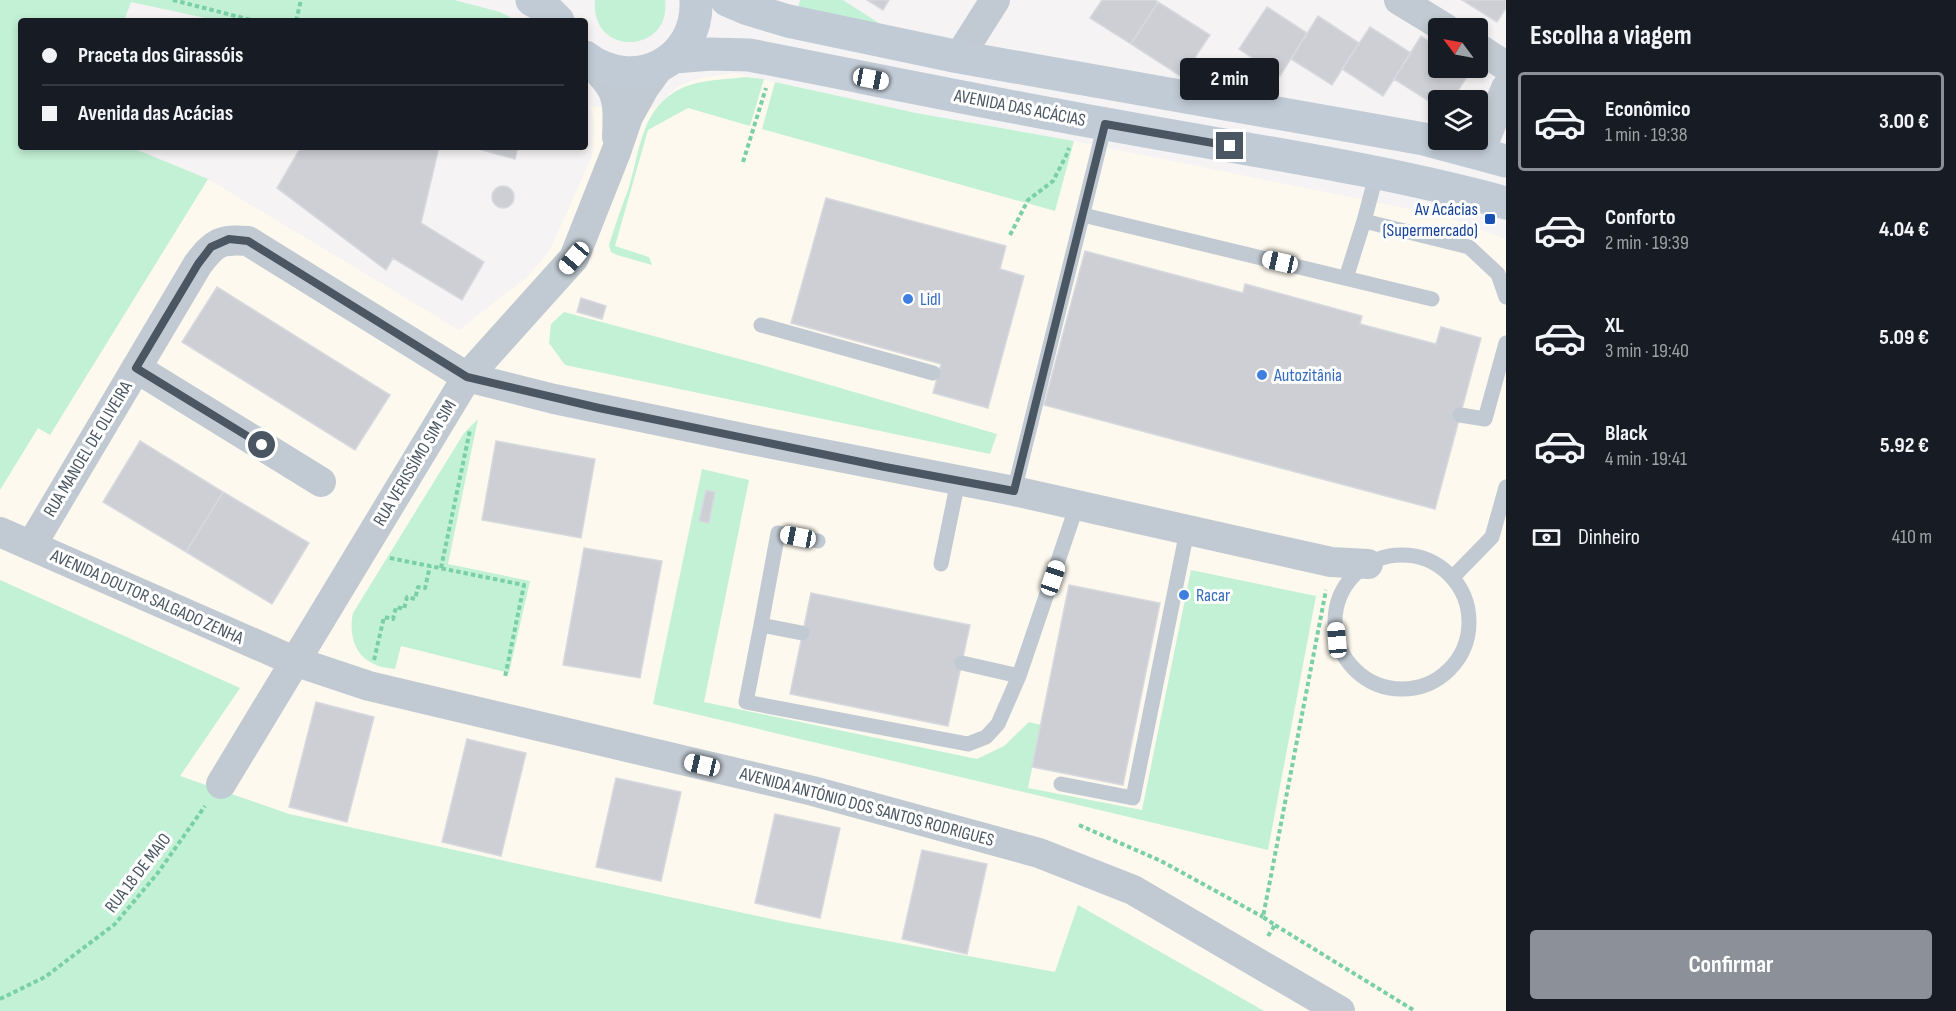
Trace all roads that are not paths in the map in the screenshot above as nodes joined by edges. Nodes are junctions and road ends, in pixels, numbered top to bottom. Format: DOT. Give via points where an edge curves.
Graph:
graph roads {
  1 [pos="532,0"];
  2 [pos="562,0"];
  3 [pos="696,0"];
  4 [pos="727,0"];
  5 [pos="995,0"];
  6 [pos="1399,0"];
  7 [pos="555,18"];
  8 [pos="563,18"];
  9 [pos="1429,18"];
  10 [pos="1488,54"];
  11 [pos="959,57"];
  12 [pos="588,60"];
  13 [pos="588,61"];
  14 [pos="667,62"];
  15 [pos="1506,66"];
  16 [pos="1506,88"];
  17 [pos="1105,124"];
  18 [pos="616,152"];
  19 [pos="1493,158"];
  20 [pos="1377,172"];
  21 [pos="1506,203"];
  22 [pos="1083,215"];
  23 [pos="1364,220"];
  24 [pos="1346,278"];
  25 [pos="1506,297"];
  26 [pos="1432,299"];
  27 [pos="761,325"];
  28 [pos="1506,343"];
  29 [pos="136,368"];
  30 [pos="933,373"];
  31 [pos="467,377"];
  32 [pos="1460,415"];
  33 [pos="958,481"];
  34 [pos="321,482"];
  35 [pos="1506,486"];
  36 [pos="1014,491"];
  37 [pos="1077,504"];
  38 [pos="1187,531"];
  39 [pos="0,532"];
  40 [pos="818,540"];
  41 [pos="31,546"];
  42 [pos="941,564"];
  43 [pos="1368,564"];
  44 [pos="1453,577"];
  45 [pos="761,625"];
  46 [pos="802,633"];
  47 [pos="294,661"];
  48 [pos="962,663"];
  49 [pos="1019,676"];
  50 [pos="221,784"];
  51 [pos="1061,784"];
  52 [pos="1340,1011"];
  1 -- 7 [label="main road"];
  2 -- 8 [label="main road"];
  3 -- 14 [label="main road" via="693,29"];
  4 -- 11 [label="main road" via="788,21"];
  5 -- 11 [label="street"];
  6 -- 9 [label="street"];
  10 -- 15 [label="street"];
  11 -- 19 [label="main road" via="1373,129"];
  12 -- 14 [label="main road, AVENIDA DAS ACÁCIAS" via="611,72 628,74"];
  13 -- 18 [label="street, RUA VERISSÍMO SIM SIM" via="613,89 618,108"];
  14 -- 17 [label="main road, AVENIDA DAS ACÁCIAS" via="711,54 749,55"];
  14 -- 18 [label="street, RUA VERISSÍMO SIM SIM" via="644,88 628,117"];
  16 -- 19 [label="street"];
  17 -- 20 [label="main road, AVENIDA DAS ACÁCIAS"];
  17 -- 22 [label="lane"];
  18 -- 31 [label="street, RUA VERISSÍMO SIM SIM" via="574,258"];
  20 -- 21 [label="main road, AVENIDA DAS ACÁCIAS"];
  20 -- 23 [label="lane"];
  22 -- 24 [label="lane"];
  22 -- 36 [label="lane"];
  23 -- 24 [label="lane"];
  23 -- 25 [label="lane" via="1469,247 1498,274"];
  24 -- 26 [label="lane"];
  27 -- 30 [label="lane"];
  28 -- 32 [label="lane" via="1485,419"];
  29 -- 31 [label="street, RUA MANOEL DE OLIVEIRA" via="198,264 211,247 229,239 248,241"];
  29 -- 34 [label="street"];
  29 -- 41 [label="street, RUA MANOEL DE OLIVEIRA"];
  31 -- 33 [label="street" via="588,406"];
  31 -- 47 [label="street, RUA VERISSÍMO SIM SIM"];
  33 -- 36 [label="street"];
  33 -- 42 [label="lane"];
  35 -- 44 [label="lane" via="1492,537"];
  36 -- 37 [label="street"];
  37 -- 38 [label="street"];
  37 -- 49 [label="lane"];
  38 -- 43 [label="street" via="1331,562"];
  38 -- 51 [label="lane" via="1133,798"];
  39 -- 41 [label="street, AVENIDA DOUTOR SALGADO ZENHA"];
  40 -- 45 [label="lane" via="778,533"];
  41 -- 47 [label="street, AVENIDA DOUTOR SALGADO ZENHA"];
  43 -- 44 [label="lane" via="1390,556 1413,555 1434,563"];
  43 -- 44 [label="lane" via="1351,578 1340,596 1335,618 1337,640 1346,660 1361,676 1380,686 1424,686 1443,675 1458,659 1467,639 1469,618 1464,596"];
  45 -- 46 [label="lane"];
  45 -- 49 [label="lane" via="746,702 968,744 986,737 998,724"];
  47 -- 50 [label="street, RUA VERISSÍMO SIM SIM"];
  47 -- 52 [label="street, AVENIDA ANTÓNIO DOS SANTOS RODRIGUES" via="369,687 813,791 1039,853 1132,890"];
  48 -- 49 [label="lane"];
}
